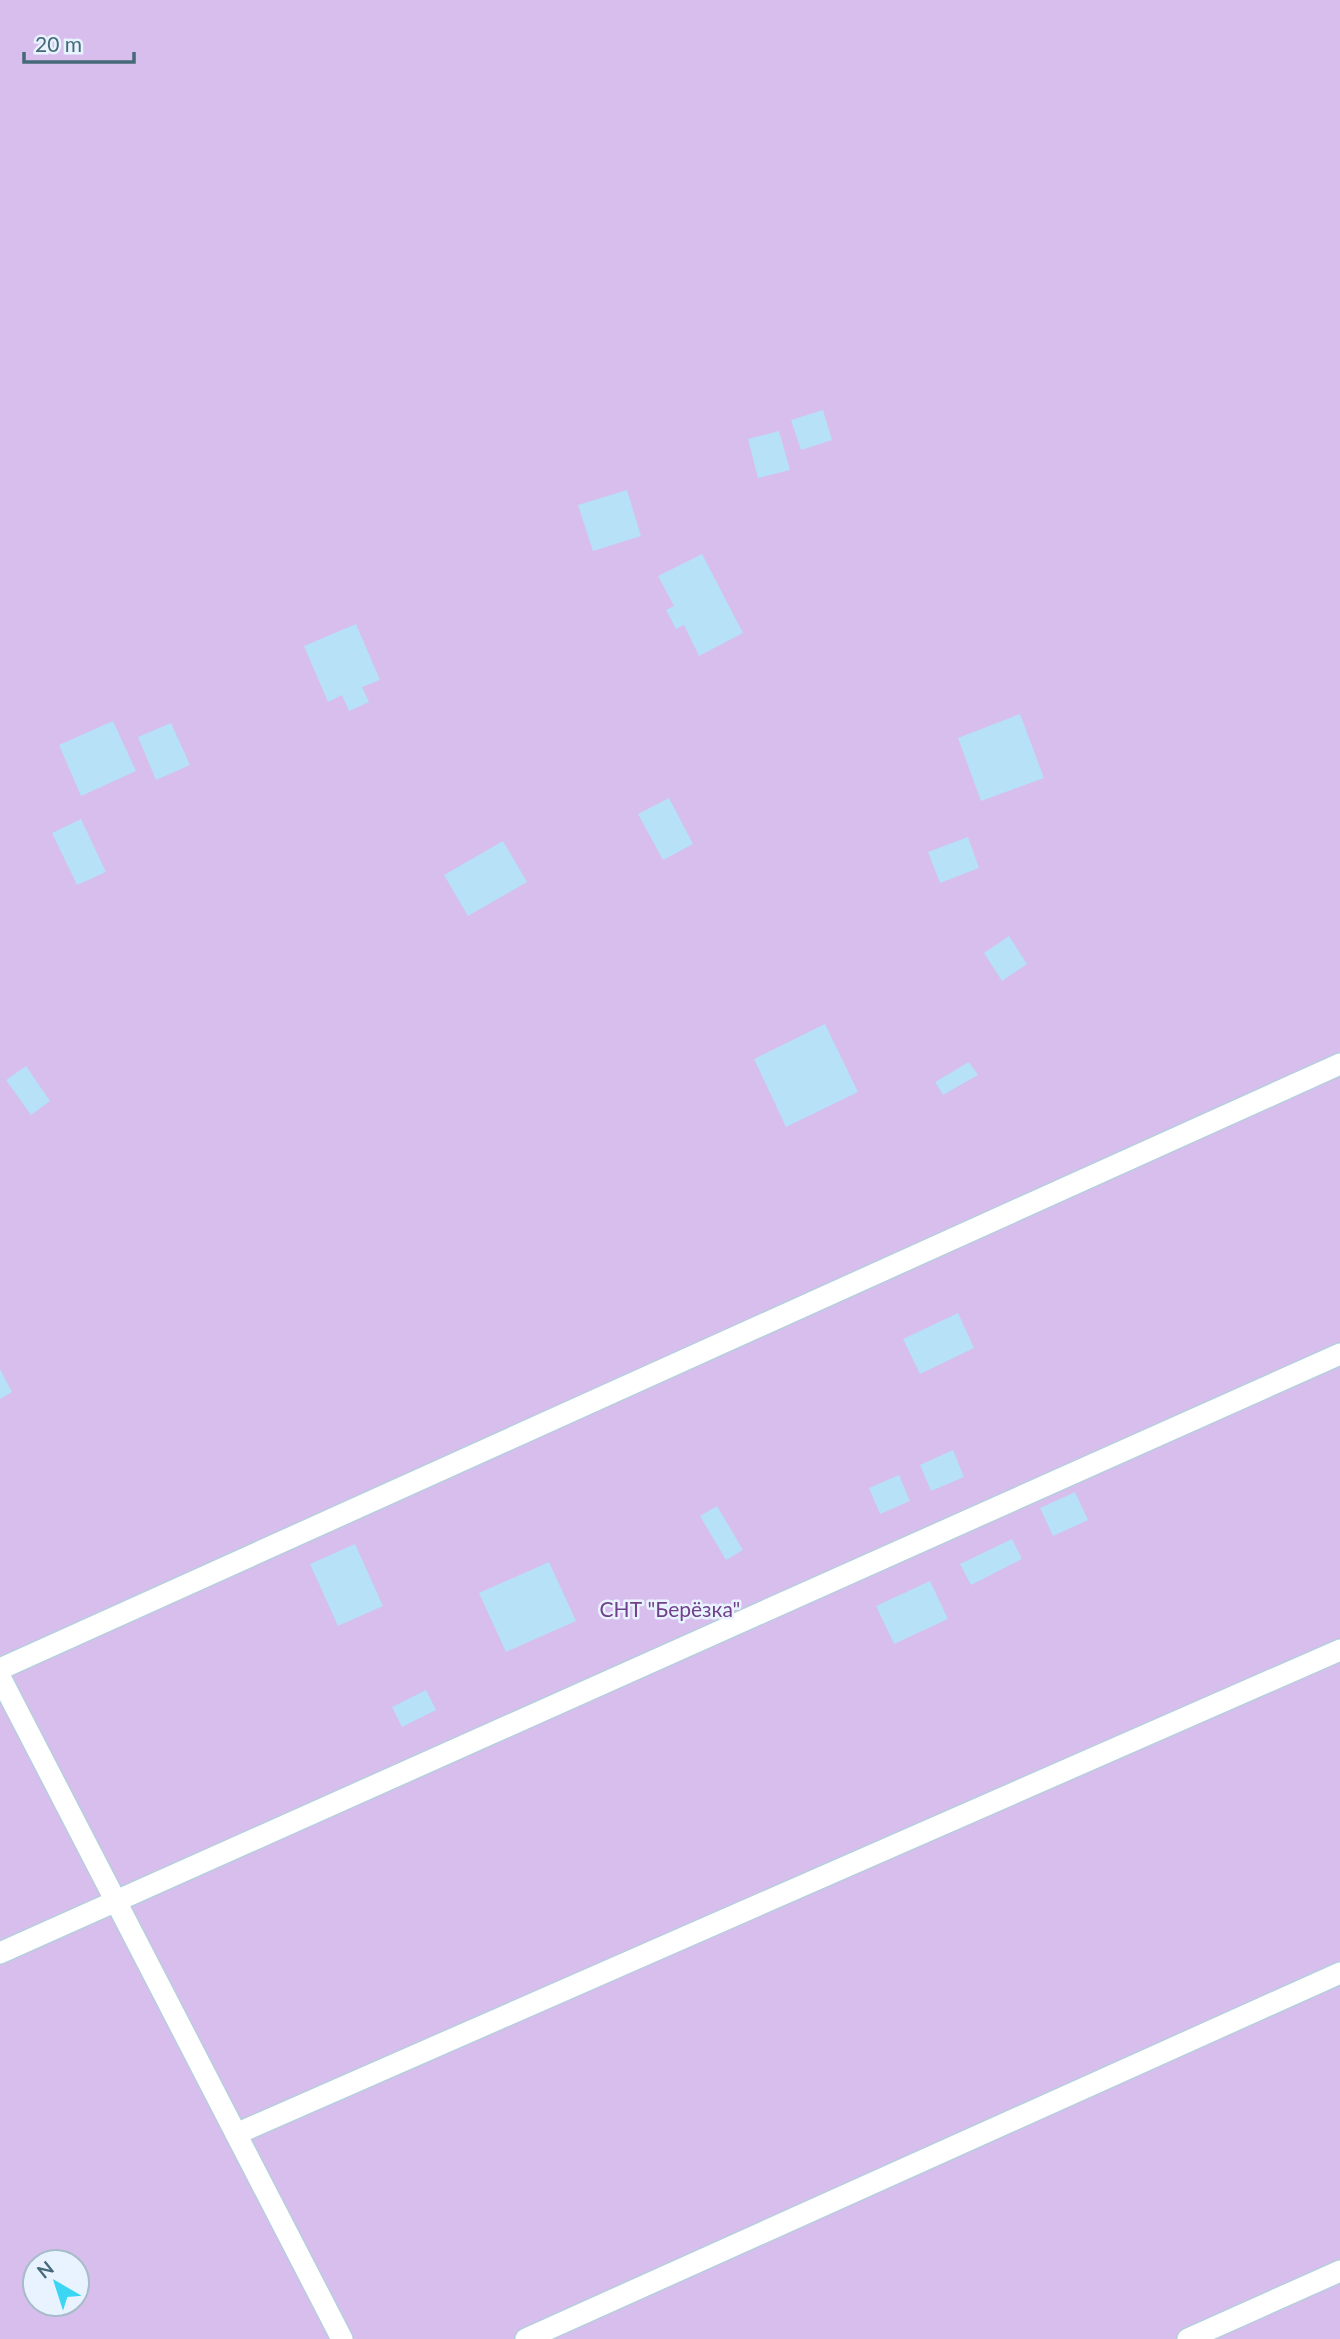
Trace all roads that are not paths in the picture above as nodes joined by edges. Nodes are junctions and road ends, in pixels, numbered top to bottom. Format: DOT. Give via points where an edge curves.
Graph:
graph roads {
  1 [pos="1340,1064"];
  2 [pos="1340,1354"];
  3 [pos="1340,1650"];
  4 [pos="0,1669"];
  5 [pos="0,1677"];
  6 [pos="116,1901"];
  7 [pos="0,1953"];
  8 [pos="1340,1973"];
  9 [pos="236,2134"];
  10 [pos="1340,2271"];
  11 [pos="342,2339"];
  12 [pos="526,2339"];
  13 [pos="1188,2339"];
  1 -- 4 [label="lane"];
  2 -- 6 [label="lane"];
  3 -- 9 [label="lane"];
  5 -- 6 [label="lane"];
  6 -- 7 [label="lane"];
  6 -- 9 [label="lane"];
  8 -- 12 [label="lane"];
  9 -- 11 [label="lane"];
  10 -- 13 [label="lane"];
}
